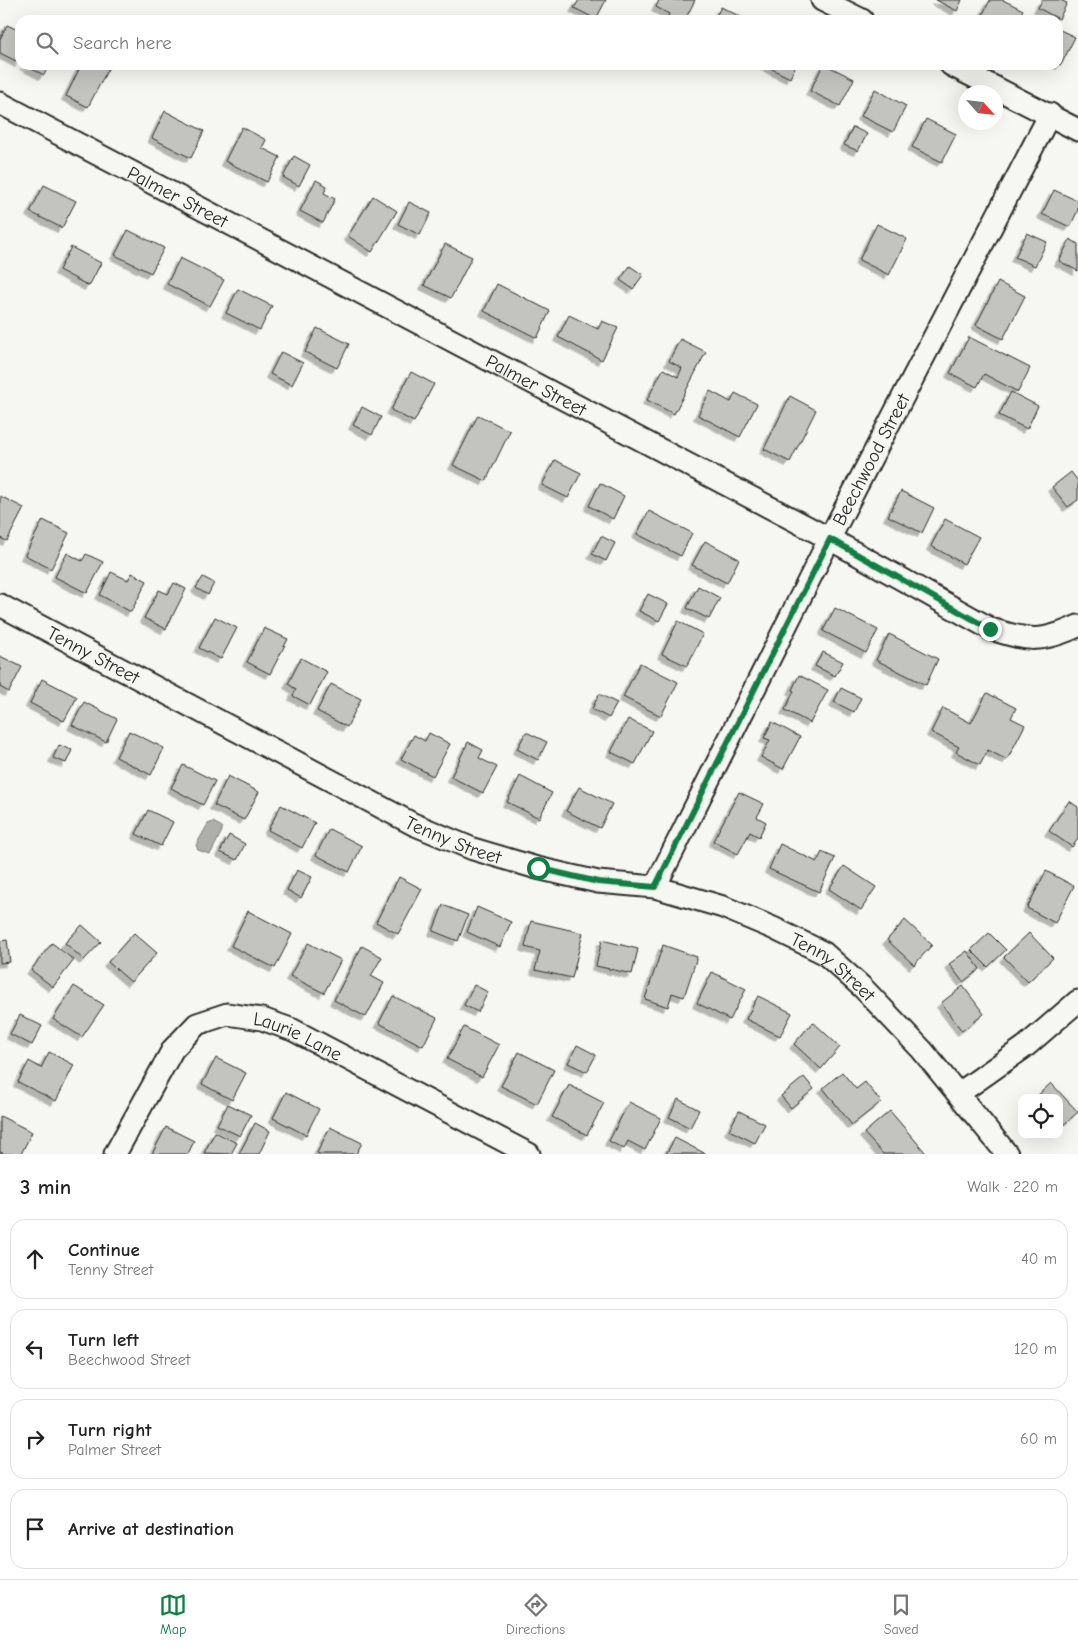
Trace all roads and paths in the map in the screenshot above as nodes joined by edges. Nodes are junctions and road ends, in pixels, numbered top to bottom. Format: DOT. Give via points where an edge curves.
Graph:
graph roads {
  1 [pos="822,0"];
  2 [pos="852,15"];
  3 [pos="961,70"];
  4 [pos="0,103"];
  5 [pos="1050,114"];
  6 [pos="1078,130"];
  7 [pos="830,539"];
  8 [pos="0,605"];
  9 [pos="1078,626"];
  10 [pos="655,887"];
  11 [pos="1078,1001"];
  12 [pos="958,1094"];
  13 [pos="115,1154"];
  14 [pos="529,1154"];
  15 [pos="1006,1154"];
  1 -- 2 [label="street"];
  3 -- 5 [label="street"];
  4 -- 7 [label="street, Palmer Street"];
  5 -- 6 [label="street"];
  5 -- 7 [label="street, Beechwood Street"];
  7 -- 9 [label="street, Palmer Street" via="990,629 1015,637 1038,639 1056,636"];
  7 -- 10 [label="street, Beechwood Street"];
  8 -- 10 [label="street, Tenny Street" via="413,824 473,849 538,868 598,882"];
  10 -- 12 [label="street, Tenny Street" via="723,907 824,953 863,988 922,1050"];
  11 -- 12 [label="street" via="1026,1046"];
  12 -- 15 [label="street, Tenny Street"];
  13 -- 14 [label="street, Laurie Lane" via="173,1049 197,1024 227,1014 262,1019 293,1030"];
}
